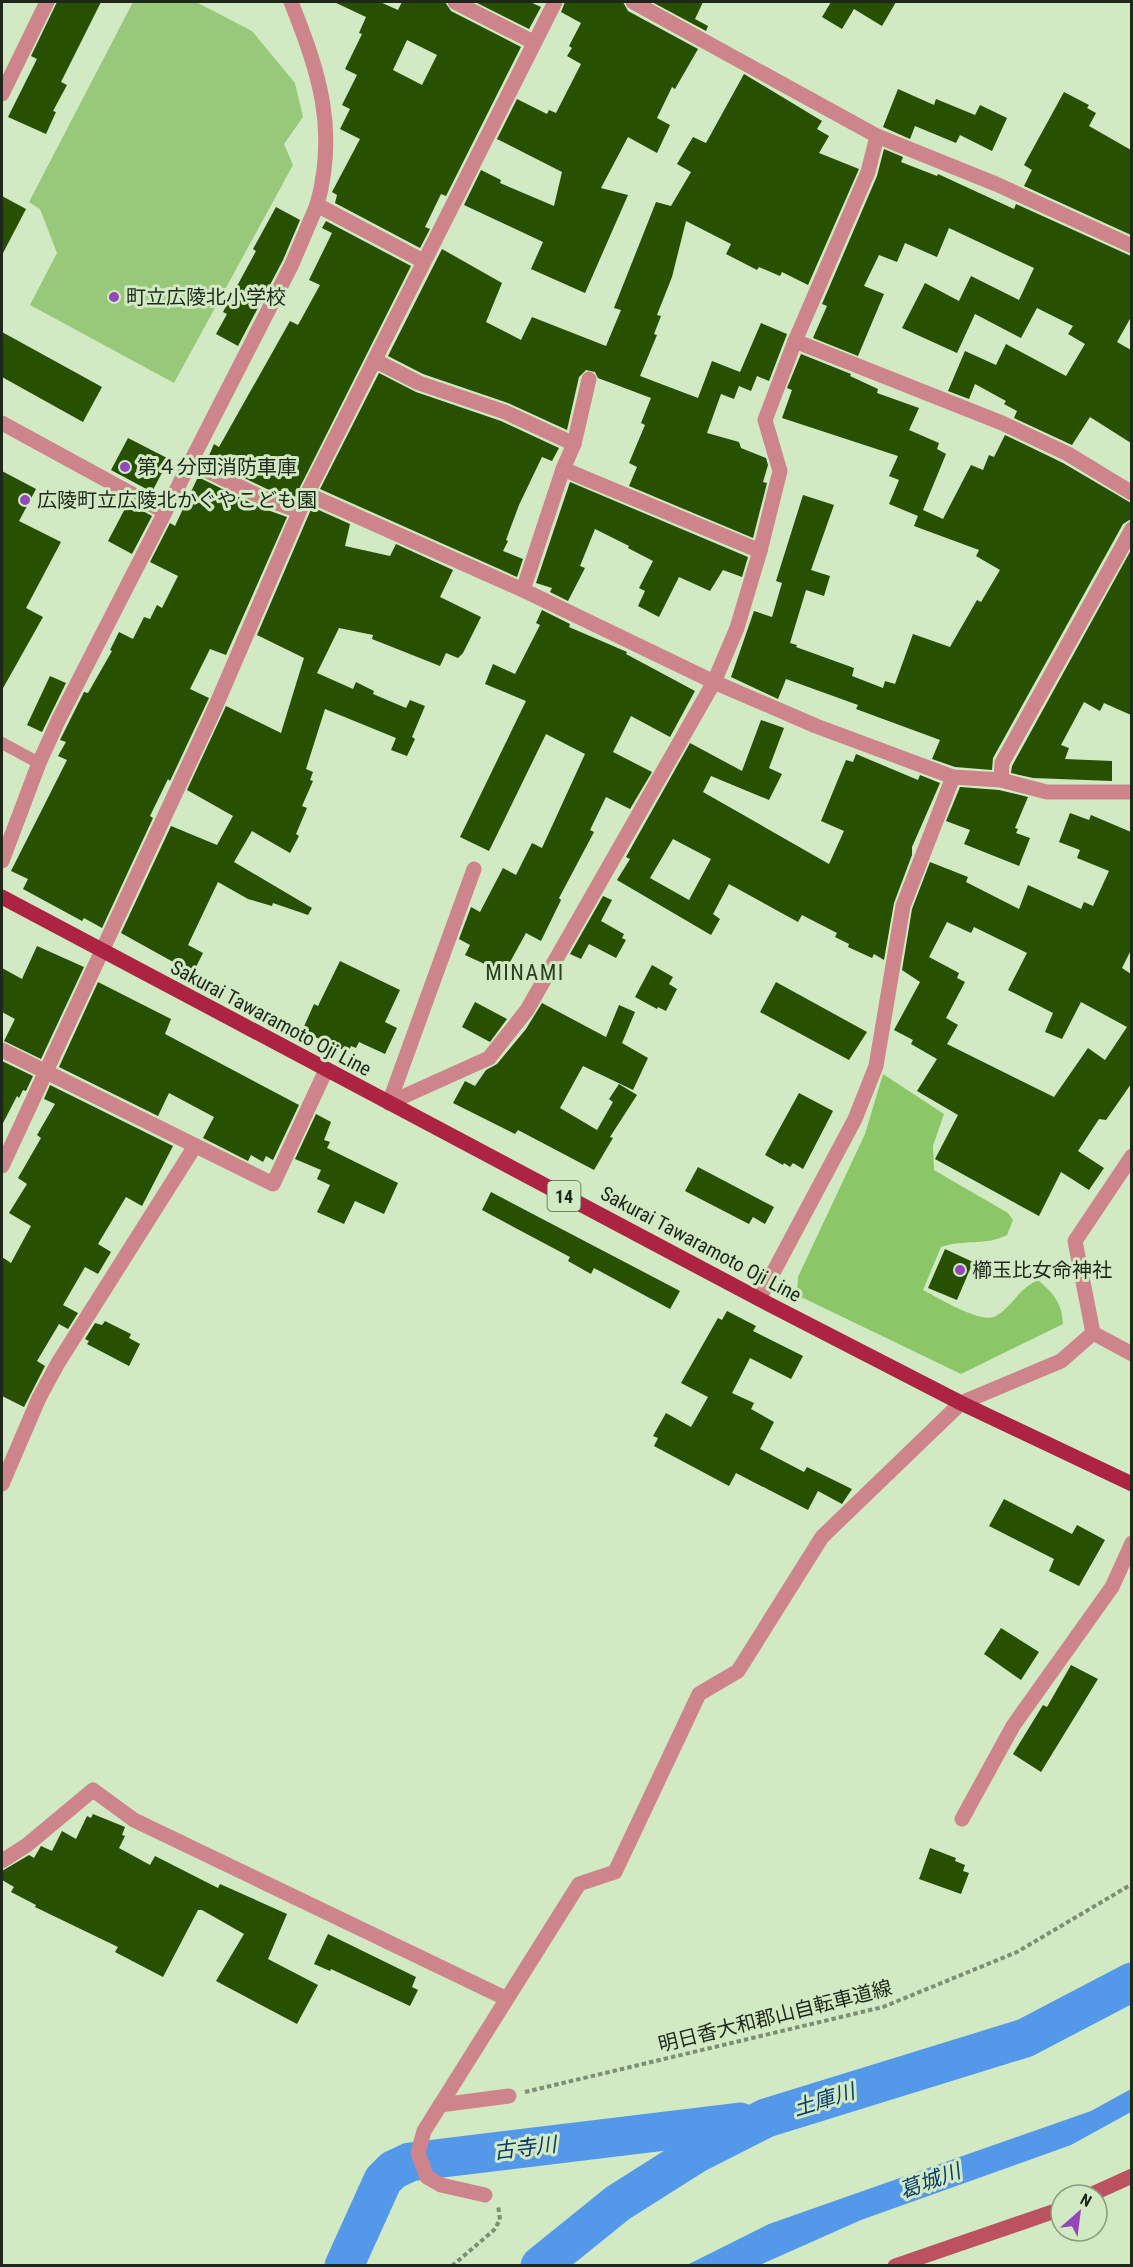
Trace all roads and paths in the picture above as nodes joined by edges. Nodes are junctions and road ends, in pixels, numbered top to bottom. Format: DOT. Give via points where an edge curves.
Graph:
graph roads {
  1 [pos="47,2"];
  2 [pos="291,2"];
  3 [pos="455,2"];
  4 [pos="555,2"];
  5 [pos="633,2"];
  6 [pos="534,42"];
  7 [pos="2,94"];
  8 [pos="878,136"];
  9 [pos="317,205"];
  10 [pos="1131,246"];
  11 [pos="423,261"];
  12 [pos="795,341"];
  13 [pos="373,363"];
  14 [pos="589,379"];
  15 [pos="2,423"];
  16 [pos="573,444"];
  17 [pos="191,463"];
  18 [pos="563,469"];
  19 [pos="1131,493"];
  20 [pos="307,494"];
  21 [pos="299,510"];
  22 [pos="165,512"];
  23 [pos="1131,529"];
  24 [pos="760,551"];
  25 [pos="523,590"];
  26 [pos="714,682"];
  27 [pos="2,743"];
  28 [pos="39,763"];
  29 [pos="953,777"];
  30 [pos="1001,780"];
  31 [pos="1131,792"];
  32 [pos="2,861"];
  33 [pos="474,869"];
  34 [pos="2,897"];
  35 [pos="101,952"];
  36 [pos="2,1050"];
  37 [pos="326,1070"];
  38 [pos="44,1072"];
  39 [pos="389,1103"];
  40 [pos="195,1146"];
  41 [pos="1131,1156"];
  42 [pos="2,1166"];
  43 [pos="759,1299"];
  44 [pos="1093,1333"];
  45 [pos="1131,1354"];
  46 [pos="961,1403"];
  47 [pos="2,1484"];
  48 [pos="1131,1484"];
  49 [pos="1131,1543"];
  50 [pos="962,1819"];
  51 [pos="2,1861"];
  52 [pos="1131,1884"];
  53 [pos="505,1998"];
  54 [pos="509,2096"];
  55 [pos="440,2105"];
  56 [pos="1131,2176"];
  57 [pos="1109,2186"];
  58 [pos="484,2195"];
  59 [pos="1049,2213"];
  60 [pos="914,2262"];
  61 [pos="452,2265"];
  62 [pos="895,2265"];
  1 -- 7 [label="street"];
  2 -- 9 [label="street" via="319,77 325,108 326,162"];
  3 -- 6 [label="street"];
  4 -- 6 [label="street"];
  5 -- 8 [label="street"];
  6 -- 11 [label="street"];
  8 -- 10 [label="street"];
  8 -- 12 [label="street" via="868,172"];
  9 -- 11 [label="street"];
  9 -- 17 [label="street" via="292,264"];
  11 -- 13 [label="street"];
  12 -- 19 [label="street" via="1002,423 1068,454"];
  12 -- 24 [label="street" via="765,420 780,471"];
  13 -- 16 [label="street" via="505,412"];
  13 -- 20 [label="street"];
  14 -- 16 [label="street"];
  15 -- 22 [label="street"];
  16 -- 18 [label="street"];
  17 -- 21 [label="street" via="263,498"];
  17 -- 22 [label="street"];
  18 -- 24 [label="street"];
  18 -- 25 [label="street"];
  20 -- 21 [label="street"];
  20 -- 25 [label="street"];
  21 -- 35 [label="street" via="232,671"];
  22 -- 28 [label="street"];
  23 -- 30 [label="street" via="1002,763"];
  24 -- 26 [label="street"];
  25 -- 26 [label="street"];
  26 -- 29 [label="street" via="816,726"];
  26 -- 39 [label="street" via="527,1010 489,1058"];
  27 -- 28 [label="lane"];
  28 -- 32 [label="street"];
  29 -- 30 [label="street"];
  29 -- 43 [label="street" via="903,906 876,1066 855,1119"];
  30 -- 31 [label="street" via="1047,792"];
  33 -- 39 [label="street"];
  34 -- 35 [label="main road, Sakurai Tawaramoto Oji Line / 14"];
  35 -- 37 [label="main road, Sakurai Tawaramoto Oji Line / 14"];
  35 -- 38 [label="street"];
  36 -- 38 [label="street"];
  37 -- 39 [label="main road, Sakurai Tawaramoto Oji Line / 14"];
  37 -- 40 [label="street" via="273,1184"];
  38 -- 40 [label="street"];
  38 -- 42 [label="street"];
  39 -- 43 [label="main road, Sakurai Tawaramoto Oji Line / 14"];
  40 -- 47 [label="street" via="57,1363"];
  41 -- 44 [label="street" via="1075,1241"];
  43 -- 46 [label="main road, Sakurai Tawaramoto Oji Line / 14"];
  44 -- 45 [label="street"];
  44 -- 46 [label="street" via="1061,1361"];
  46 -- 48 [label="main road, Sakurai Tawaramoto Oji Line / 14"];
  46 -- 53 [label="street" via="822,1537 738,1671 699,1694 615,1872 579,1884"];
  49 -- 50 [label="street" via="1113,1587 1013,1726"];
  51 -- 53 [label="street" via="93,1790 134,1820"];
  52 -- 54 [label="path, 明日香大和郡山自転車道線" via="1017,1952 883,2007"];
  53 -- 55 [label="street"];
  54 -- 55 [label="street"];
  55 -- 58 [label="street" via="419,2143 420,2164 427,2177 441,2185"];
  56 -- 57 [label="main road"];
  58 -- 61 [label="path" via="495,2199 501,2210 500,2220 494,2230"];
  59 -- 60 [label="main road"];
  60 -- 62 [label="main road"];
}
